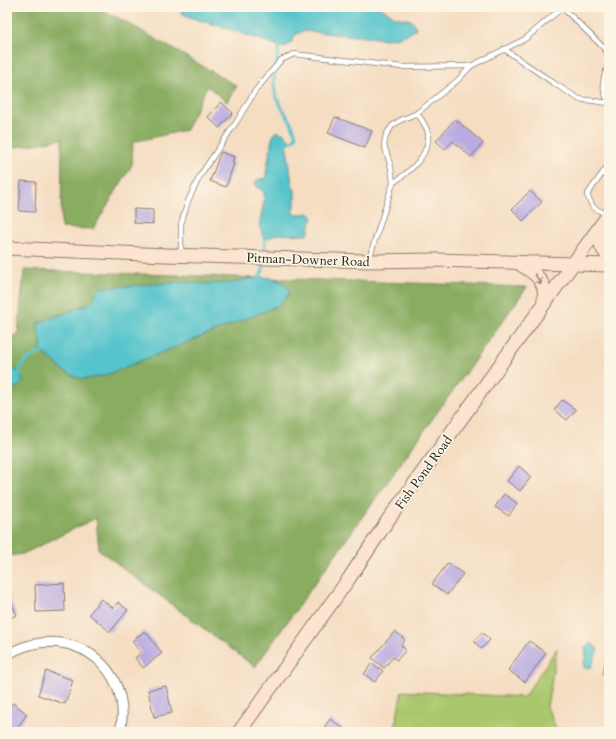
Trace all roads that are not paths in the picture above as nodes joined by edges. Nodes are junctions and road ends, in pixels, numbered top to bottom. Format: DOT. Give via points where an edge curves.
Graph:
graph roads {
  1 [pos="563,7"];
  2 [pos="504,50"];
  3 [pos="609,58"];
  4 [pos="609,65"];
  5 [pos="471,66"];
  6 [pos="609,103"];
  7 [pos="417,113"];
  8 [pos="609,164"];
  9 [pos="393,183"];
  10 [pos="608,216"];
  11 [pos="7,248"];
  12 [pos="181,255"];
  13 [pos="609,256"];
  14 [pos="369,261"];
  15 [pos="516,262"];
  16 [pos="574,264"];
  17 [pos="609,265"];
  18 [pos="543,305"];
  19 [pos="7,655"];
  20 [pos="120,732"];
  21 [pos="238,732"];
  1 -- 2 [label="lane" via="525,39"];
  1 -- 3 [label="lane" via="605,49"];
  2 -- 5 [label="lane"];
  2 -- 6 [label="lane" via="579,99"];
  4 -- 6 [label="lane" via="605,71 602,89"];
  5 -- 7 [label="lane" via="458,80"];
  5 -- 12 [label="lane" via="402,67 294,54 282,60 255,91 188,200 181,224"];
  7 -- 9 [label="lane" via="428,132 427,148 410,170"];
  7 -- 9 [label="lane" via="399,121 386,135 384,145"];
  8 -- 10 [label="lane" via="587,195 593,207"];
  9 -- 14 [label="lane"];
  10 -- 13 [label="street" via="601,230 600,242 602,249"];
  10 -- 16 [label="street, Fish Pond Road"];
  11 -- 12 [label="street, Pitman-Downer Road"];
  12 -- 14 [label="street, Pitman-Downer Road"];
  14 -- 15 [label="street, Pitman-Downer Road"];
  15 -- 16 [label="street, Pitman-Downer Road"];
  15 -- 18 [label="street, one-way" via="540,280 544,288"];
  16 -- 17 [label="street, Pitman-Downer Road"];
  16 -- 18 [label="street, Fish Pond Road"];
  18 -- 21 [label="street, Fish Pond Road"];
  19 -- 20 [label="street" via="25,645 46,641 77,647 91,655 110,673 114,681 122,714"];
}
